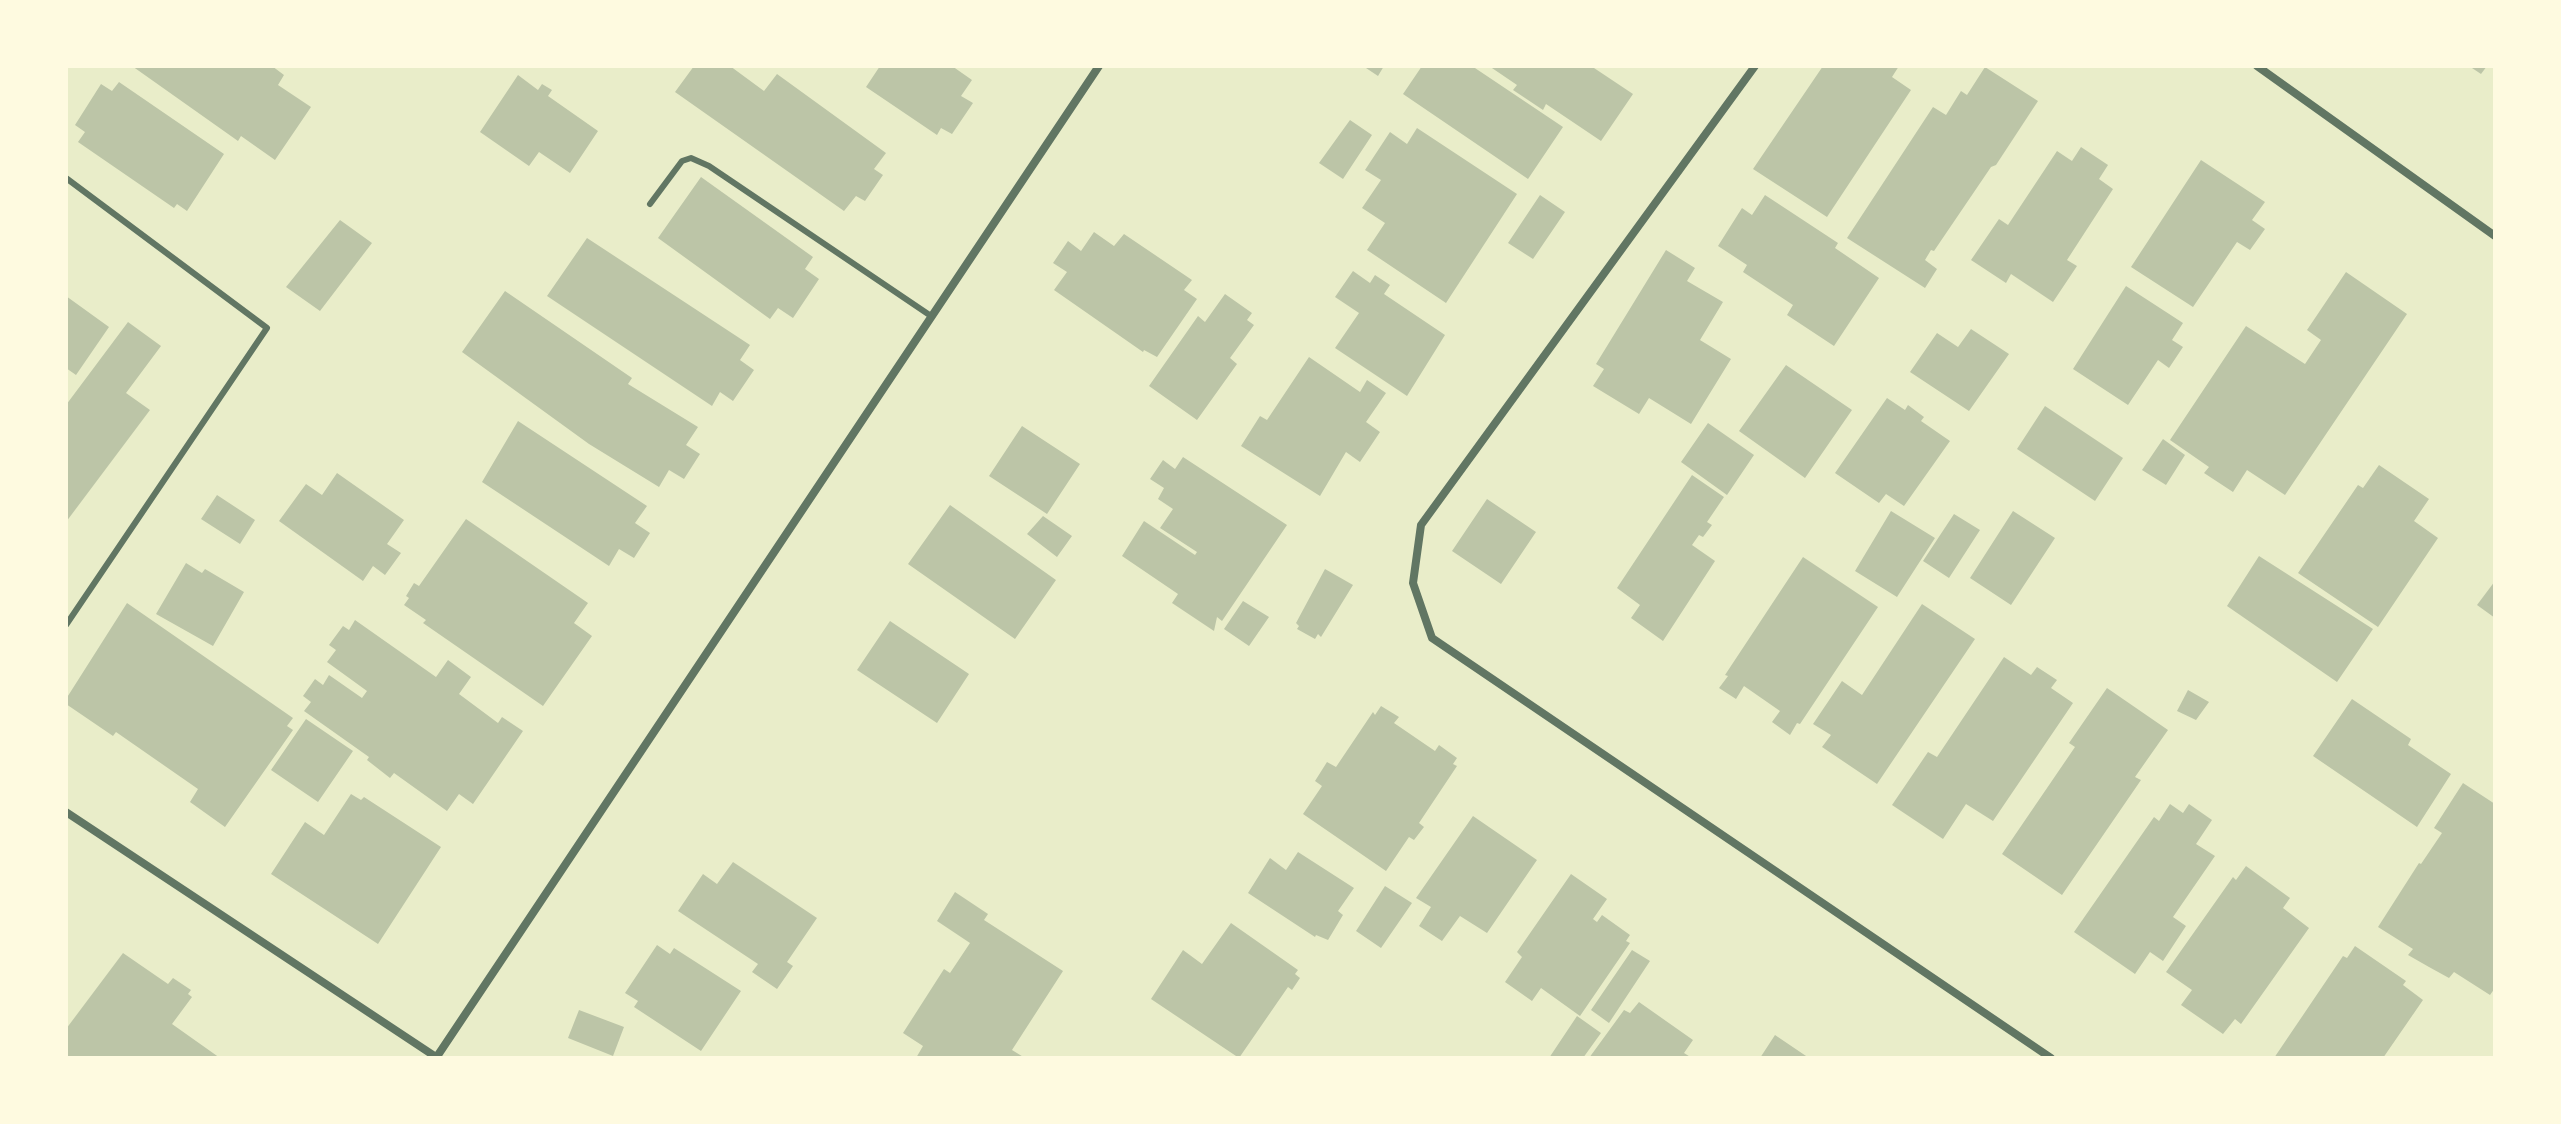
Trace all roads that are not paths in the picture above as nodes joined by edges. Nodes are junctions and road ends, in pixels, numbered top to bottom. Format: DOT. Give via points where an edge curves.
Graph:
graph roads {
  1 [pos="1099,66"];
  2 [pos="1755,66"];
  3 [pos="2257,66"];
  4 [pos="66,178"];
  5 [pos="650,204"];
  6 [pos="2495,236"];
  7 [pos="931,316"];
  8 [pos="66,625"];
  9 [pos="66,812"];
  10 [pos="436,1058"];
  11 [pos="2051,1058"];
  1 -- 7 [label="street"];
  2 -- 11 [label="street" via="1421,525 1413,583 1432,638"];
  3 -- 6 [label="street"];
  4 -- 8 [label="lane" via="267,328"];
  5 -- 7 [label="lane" via="682,161 691,158"];
  7 -- 10 [label="street"];
  9 -- 10 [label="street"];
}
